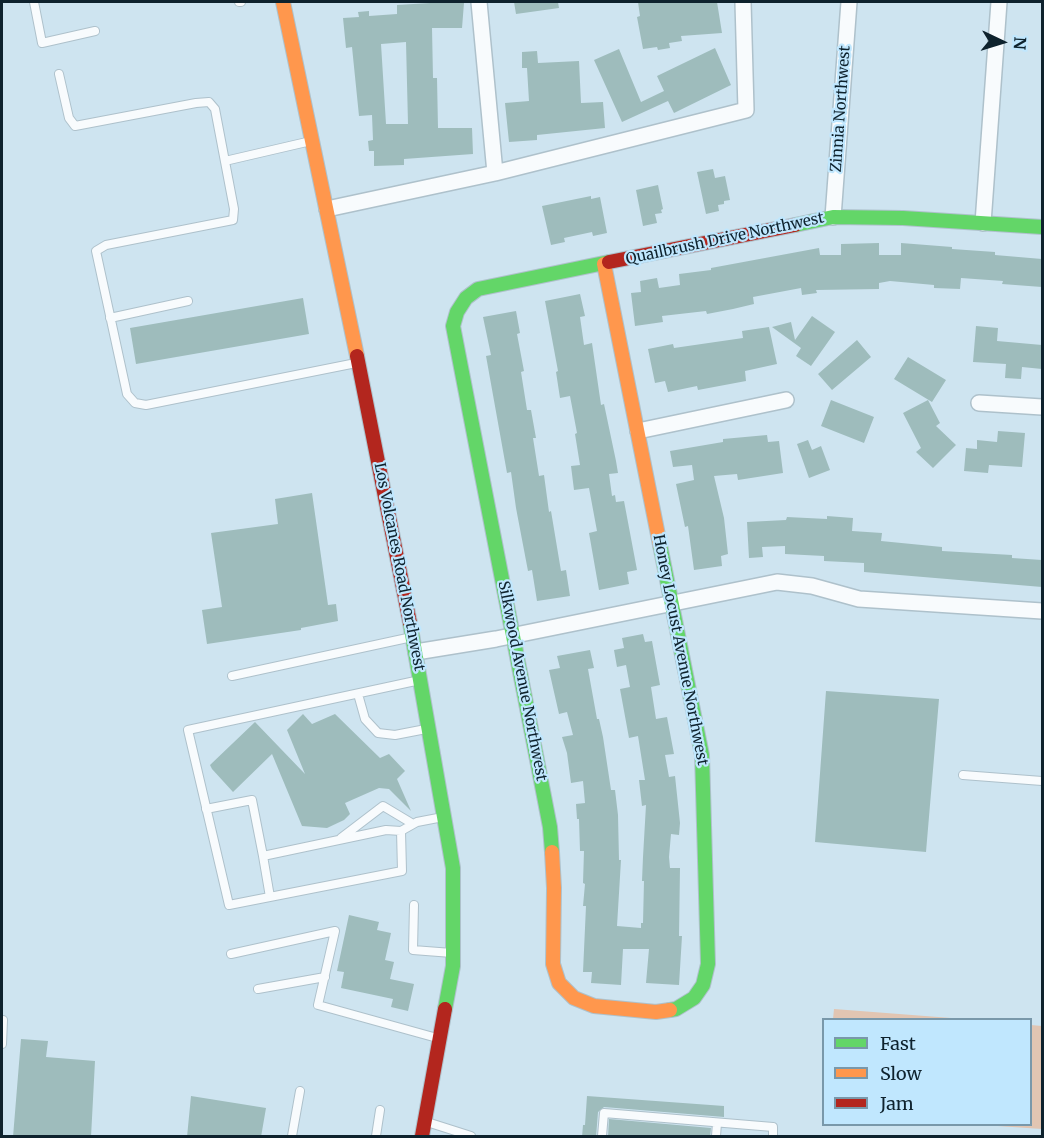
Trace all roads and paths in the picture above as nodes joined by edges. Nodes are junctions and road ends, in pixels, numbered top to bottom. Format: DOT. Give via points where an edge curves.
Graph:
graph roads {
  1 [pos="34,2"];
  2 [pos="283,2"];
  3 [pos="479,2"];
  4 [pos="743,2"];
  5 [pos="849,2"];
  6 [pos="999,2"];
  7 [pos="95,31"];
  8 [pos="59,74"];
  9 [pos="312,141"];
  10 [pos="225,161"];
  11 [pos="495,172"];
  12 [pos="327,208"];
  13 [pos="832,217"];
  14 [pos="983,223"];
  15 [pos="1042,227"];
  16 [pos="604,264"];
  17 [pos="188,301"];
  18 [pos="457,312"];
  19 [pos="110,318"];
  20 [pos="358,363"];
  21 [pos="786,400"];
  22 [pos="980,403"];
  23 [pos="1042,407"];
  24 [pos="638,431"];
  25 [pos="672,603"];
  26 [pos="1042,611"];
  27 [pos="514,636"];
  28 [pos="415,644"];
  29 [pos="232,676"];
  30 [pos="421,680"];
  31 [pos="358,694"];
  32 [pos="430,728"];
  33 [pos="963,775"];
  34 [pos="1042,781"];
  35 [pos="206,808"];
  36 [pos="446,816"];
  37 [pos="413,824"];
  38 [pos="401,831"];
  39 [pos="339,840"];
  40 [pos="262,856"];
  41 [pos="270,897"];
  42 [pos="414,905"];
  43 [pos="453,953"];
  44 [pos="231,954"];
  45 [pos="325,977"];
  46 [pos="258,989"];
  47 [pos="622,1010"];
  48 [pos="2,1020"];
  49 [pos="442,1039"];
  50 [pos="2,1044"];
  51 [pos="300,1092"];
  52 [pos="380,1110"];
  53 [pos="426,1122"];
  54 [pos="717,1123"];
  55 [pos="469,1136"];
  56 [pos="292,1137"];
  57 [pos="376,1137"];
  58 [pos="422,1137"];
  59 [pos="602,1137"];
  60 [pos="716,1137"];
  61 [pos="773,1137"];
  1 -- 7 [label="lane" via="42,43"];
  2 -- 9 [label="street, Los Volcanes Road Northwest"];
  3 -- 11 [label="street"];
  4 -- 11 [label="street" via="746,110"];
  5 -- 13 [label="street, Zinnia Northwest"];
  6 -- 14 [label="street"];
  8 -- 10 [label="lane" via="69,118 75,126 209,102 215,109"];
  9 -- 10 [label="lane"];
  9 -- 12 [label="street, Los Volcanes Road Northwest"];
  10 -- 19 [label="lane" via="233,220 106,244 96,251"];
  11 -- 12 [label="street"];
  12 -- 20 [label="street, Los Volcanes Road Northwest"];
  13 -- 14 [label="street, Quailbrush Drive Northwest"];
  13 -- 16 [label="street, Quailbrush Drive Northwest"];
  14 -- 15 [label="street, Quailbrush Drive Northwest"];
  16 -- 18 [label="street, Quailbrush Drive Northwest" via="478,289"];
  16 -- 24 [label="street, Honey Locust Avenue Northwest"];
  17 -- 19 [label="lane"];
  18 -- 27 [label="street, Silkwood Avenue Northwest" via="454,339"];
  19 -- 20 [label="lane" via="127,394 135,403 146,405"];
  20 -- 28 [label="street, Los Volcanes Road Northwest"];
  21 -- 24 [label="street"];
  22 -- 23 [label="street"];
  24 -- 25 [label="street, Honey Locust Avenue Northwest"];
  25 -- 26 [label="street" via="777,582 812,586 859,599"];
  25 -- 27 [label="street"];
  25 -- 47 [label="street, Honey Locust Avenue Northwest" via="702,755 708,964 703,985 694,998 676,1009"];
  27 -- 28 [label="street"];
  27 -- 47 [label="street, Silkwood Avenue Northwest" via="550,827 553,964 559,983 574,998"];
  28 -- 29 [label="lane"];
  28 -- 30 [label="street, Los Volcanes Road Northwest"];
  30 -- 31 [label="lane"];
  30 -- 32 [label="street, Los Volcanes Road Northwest"];
  31 -- 32 [label="lane" via="365,719 378,733 395,735"];
  31 -- 35 [label="lane" via="188,730"];
  32 -- 36 [label="street, Los Volcanes Road Northwest"];
  33 -- 34 [label="lane"];
  35 -- 40 [label="lane" via="252,800"];
  35 -- 41 [label="lane" via="229,905"];
  36 -- 37 [label="lane"];
  36 -- 43 [label="street, Los Volcanes Road Northwest" via="453,868"];
  37 -- 38 [label="lane"];
  37 -- 39 [label="lane" via="383,806"];
  38 -- 39 [label="lane" via="386,830"];
  38 -- 41 [label="lane" via="402,871"];
  39 -- 40 [label="lane"];
  40 -- 41 [label="lane"];
  42 -- 43 [label="lane" via="413,950"];
  43 -- 49 [label="street, Los Volcanes Road Northwest"];
  44 -- 45 [label="lane" via="336,931"];
  45 -- 46 [label="lane"];
  45 -- 49 [label="lane" via="318,1005"];
  48 -- 50 [label="lane"];
  49 -- 53 [label="street, Los Volcanes Road Northwest"];
  51 -- 56 [label="lane"];
  52 -- 57 [label="lane"];
  53 -- 55 [label="lane"];
  53 -- 58 [label="street, Los Volcanes Road Northwest"];
  54 -- 59 [label="lane" via="604,1113"];
  54 -- 60 [label="lane"];
  54 -- 61 [label="lane" via="773,1127"];
}
